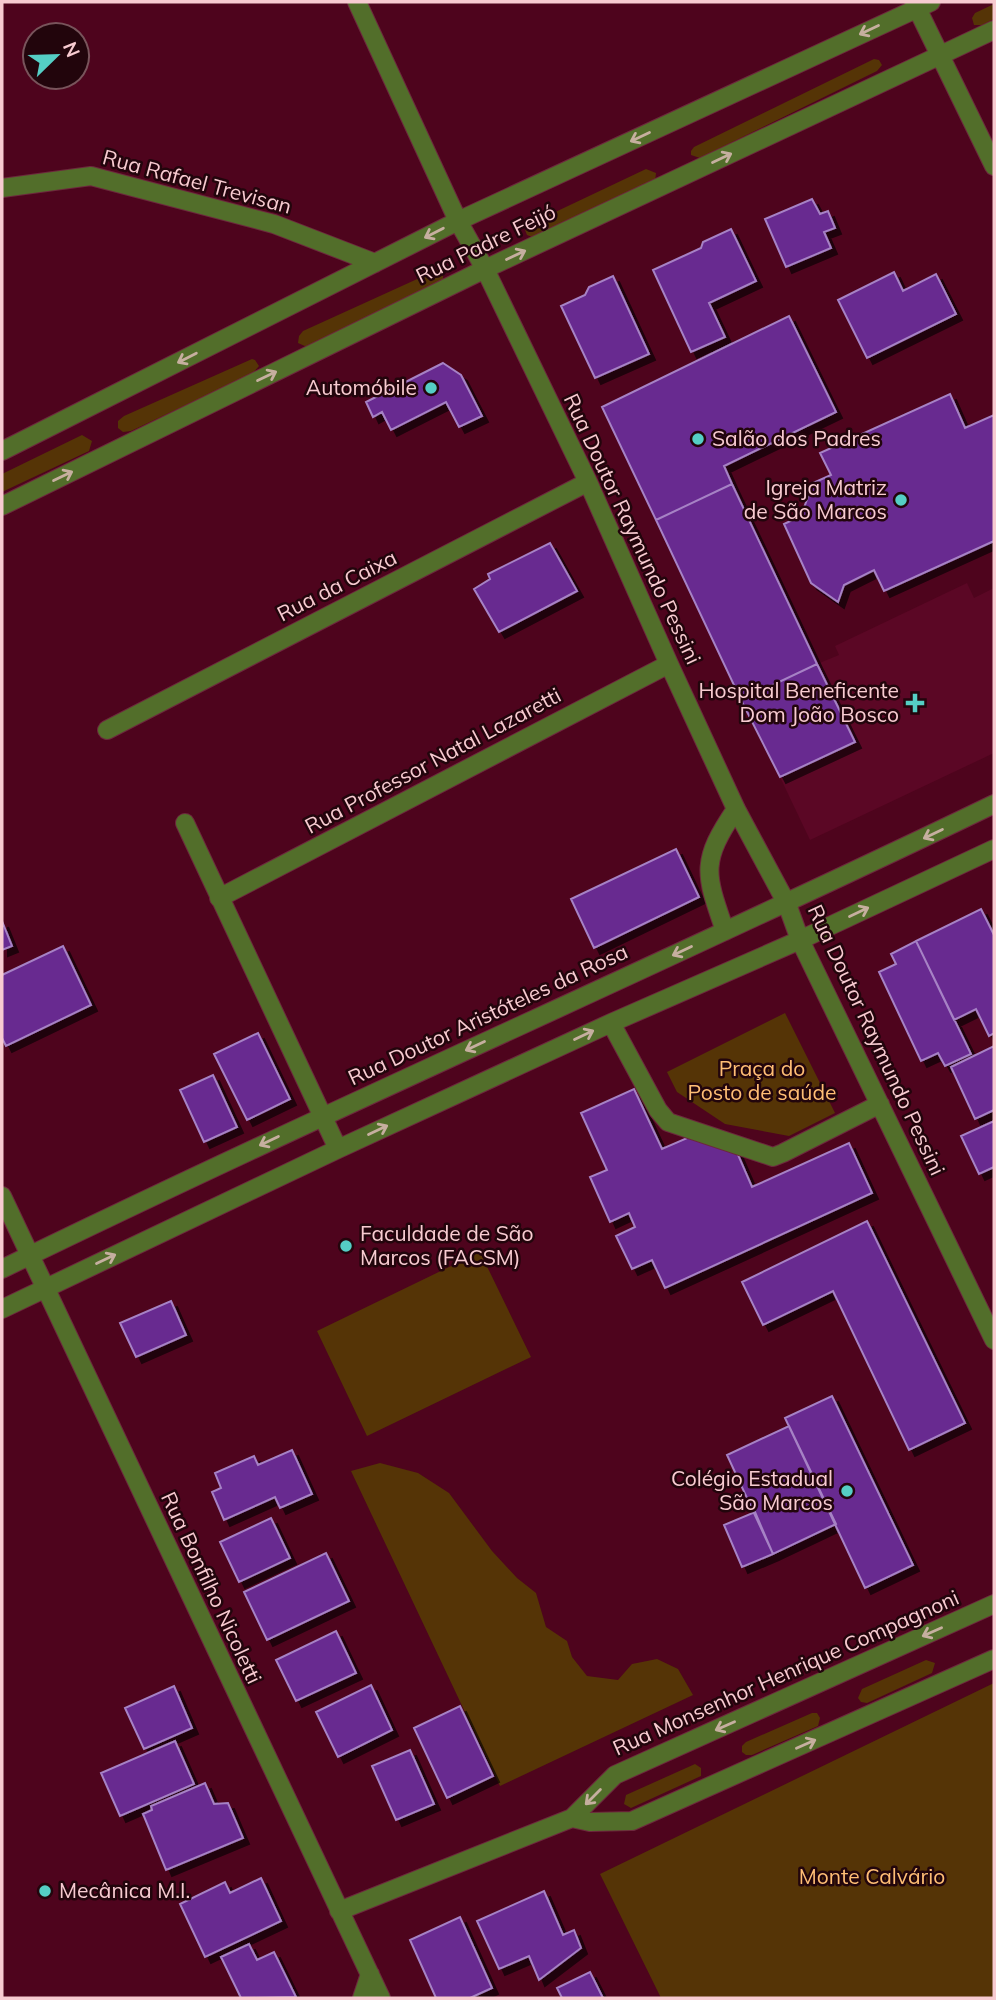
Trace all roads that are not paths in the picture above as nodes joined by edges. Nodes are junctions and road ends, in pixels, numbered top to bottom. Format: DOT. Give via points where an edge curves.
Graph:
graph roads {
  1 [pos="356,2"];
  2 [pos="921,4"];
  3 [pos="994,30"];
  4 [pos="939,55"];
  5 [pos="994,166"];
  6 [pos="2,188"];
  7 [pos="458,221"];
  8 [pos="375,263"];
  9 [pos="485,269"];
  10 [pos="2,451"];
  11 [pos="588,482"];
  12 [pos="2,506"];
  13 [pos="668,664"];
  14 [pos="107,730"];
  15 [pos="994,804"];
  16 [pos="736,810"];
  17 [pos="185,823"];
  18 [pos="994,849"];
  19 [pos="219,898"];
  20 [pos="787,904"];
  21 [pos="725,931"];
  22 [pos="800,940"];
  23 [pos="611,1023"];
  24 [pos="880,1104"];
  25 [pos="323,1115"];
  26 [pos="338,1149"];
  27 [pos="2,1196"];
  28 [pos="29,1256"];
  29 [pos="2,1269"];
  30 [pos="44,1289"];
  31 [pos="2,1309"];
  32 [pos="994,1340"];
  33 [pos="994,1604"];
  34 [pos="994,1659"];
  35 [pos="572,1818"];
  36 [pos="339,1911"];
  37 [pos="370,1974"];
  38 [pos="362,1998"];
  39 [pos="381,1998"];
  1 -- 7 [label="street, Rua Doutor Raymundo Pessini"];
  2 -- 4 [label="street"];
  2 -- 7 [label="street, Rua Padre Feijó, one-way"];
  3 -- 4 [label="street, Rua Padre Feijó"];
  4 -- 5 [label="street"];
  9 -- 4 [label="street, Rua Padre Feijó, one-way"];
  6 -- 8 [label="street, Rua Rafael Trevisan" via="90,176 274,224"];
  7 -- 8 [label="street, Rua Padre Feijó, one-way"];
  7 -- 9 [label="street, Rua Doutor Raymundo Pessini"];
  8 -- 10 [label="street, Rua Padre Feijó, one-way"];
  9 -- 11 [label="street, Rua Doutor Raymundo Pessini"];
  12 -- 9 [label="street, Rua Padre Feijó, one-way"];
  11 -- 13 [label="street, Rua Doutor Raymundo Pessini"];
  11 -- 14 [label="street, Rua da Caixa"];
  13 -- 16 [label="street, Rua Doutor Raymundo Pessini"];
  13 -- 19 [label="street, Rua Professor Natal Lazaretti"];
  15 -- 20 [label="street, Rua Doutor Aristóteles da Rosa, one-way"];
  16 -- 20 [label="street, Rua Doutor Raymundo Pessini"];
  16 -- 21 [label="street" via="711,852 709,871"];
  17 -- 19 [label="street"];
  22 -- 18 [label="street, one-way"];
  19 -- 25 [label="street"];
  20 -- 21 [label="street, Rua Doutor Aristóteles da Rosa"];
  20 -- 22 [label="street, Rua Doutor Raymundo Pessini"];
  21 -- 25 [label="street, Rua Doutor Aristóteles da Rosa, one-way"];
  22 -- 23 [label="street"];
  22 -- 24 [label="street, Rua Doutor Raymundo Pessini"];
  23 -- 24 [label="street" via="668,1122 773,1157"];
  26 -- 23 [label="street, one-way"];
  24 -- 32 [label="street, Rua Doutor Raymundo Pessini"];
  25 -- 26 [label="street"];
  25 -- 28 [label="street, Rua Doutor Aristóteles da Rosa, one-way"];
  30 -- 26 [label="street, one-way"];
  27 -- 28 [label="street, Rua Bonfilho Nicoletti"];
  28 -- 29 [label="street, Rua Doutor Aristóteles da Rosa"];
  28 -- 30 [label="street, Rua Bonfilho Nicoletti"];
  30 -- 31 [label="street"];
  30 -- 36 [label="street, Rua Bonfilho Nicoletti"];
  33 -- 35 [label="street, Rua Monsenhor Henrique Compagnoni, one-way" via="615,1775"];
  35 -- 34 [label="street, Rua Monsenhor Henrique Compagnoni, one-way" via="632,1821"];
  35 -- 36 [label="street, Rua Monsenhor Henrique Compagnoni"];
  36 -- 37 [label="street, Rua Bonfilho Nicoletti"];
  37 -- 38 [label="street"];
  37 -- 39 [label="street, Rua Bonfilho Nicoletti"];
}
